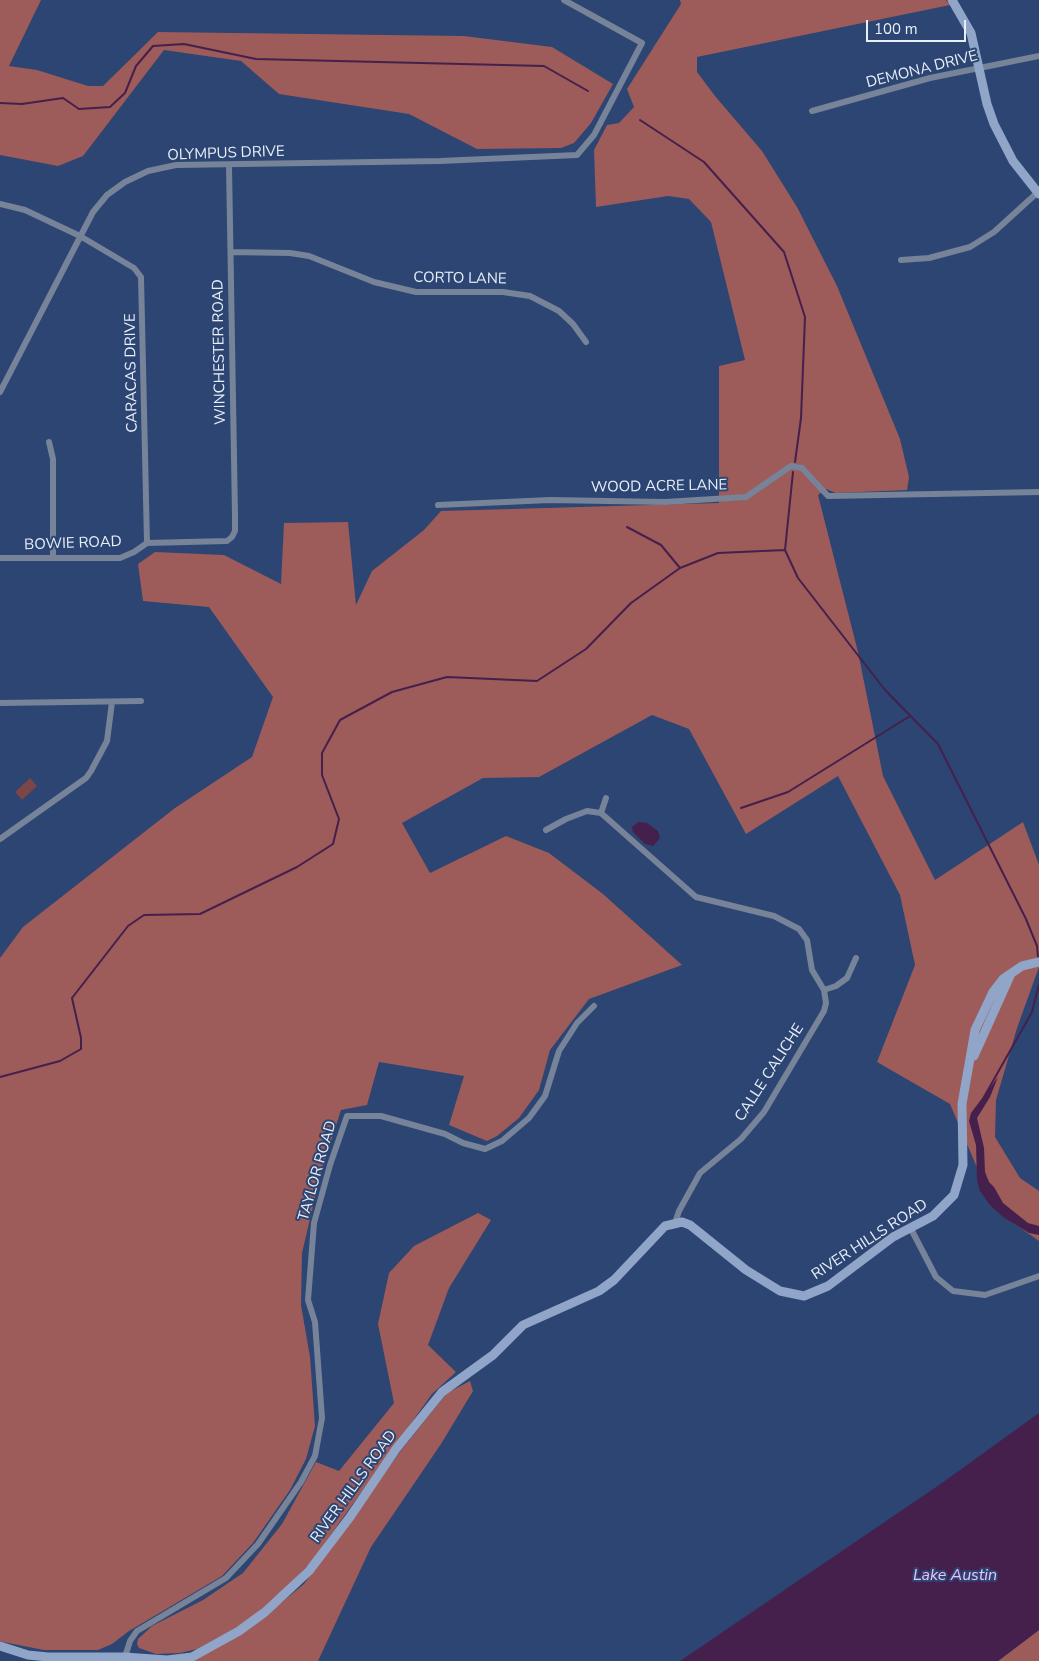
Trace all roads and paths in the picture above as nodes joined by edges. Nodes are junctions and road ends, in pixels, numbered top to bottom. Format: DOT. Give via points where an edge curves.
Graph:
graph roads {
  1 [pos="564,0"];
  2 [pos="952,0"];
  3 [pos="1039,56"];
  4 [pos="980,67"];
  5 [pos="812,111"];
  6 [pos="229,166"];
  7 [pos="1038,193"];
  8 [pos="0,204"];
  9 [pos="80,236"];
  10 [pos="231,252"];
  11 [pos="900,260"];
  12 [pos="586,342"];
  13 [pos="0,392"];
  14 [pos="50,442"];
  15 [pos="1039,492"];
  16 [pos="438,505"];
  17 [pos="232,537"];
  18 [pos="147,543"];
  19 [pos="0,558"];
  20 [pos="53,558"];
  21 [pos="141,701"];
  22 [pos="112,702"];
  23 [pos="0,703"];
  24 [pos="606,798"];
  25 [pos="601,813"];
  26 [pos="546,830"];
  27 [pos="0,839"];
  28 [pos="856,958"];
  29 [pos="1039,962"];
  30 [pos="824,990"];
  31 [pos="594,1006"];
  32 [pos="675,1223"];
  33 [pos="910,1227"];
  34 [pos="1039,1276"];
  35 [pos="0,1646"];
  36 [pos="125,1657"];
  1 -- 6 [label="street, OLYMPUS DRIVE" via="642,43 594,135 577,155"];
  2 -- 4 [label="street" via="971,33"];
  3 -- 4 [label="street, DEMONA DRIVE"];
  4 -- 5 [label="street, DEMONA DRIVE"];
  4 -- 7 [label="street" via="987,104 1003,144"];
  6 -- 9 [label="street, OLYMPUS DRIVE" via="176,165 148,171 124,182 93,212"];
  6 -- 10 [label="street, WINCHESTER ROAD"];
  7 -- 11 [label="street" via="1000,228 970,247 929,258"];
  8 -- 9 [label="street" via="25,210"];
  9 -- 13 [label="street, OLYMPUS DRIVE"];
  9 -- 18 [label="street, CARACAS DRIVE" via="134,268 141,277"];
  10 -- 12 [label="street, CORTO LANE" via="309,256 374,282 410,292 503,292 530,296 559,311"];
  10 -- 17 [label="street, WINCHESTER ROAD" via="235,515"];
  14 -- 20 [label="street" via="53,458"];
  15 -- 16 [label="street, WOOD ACRE LANE" via="828,496 802,468 792,466 746,497 665,502 558,500"];
  17 -- 18 [label="street, BOWIE ROAD" via="227,541"];
  18 -- 20 [label="street, BOWIE ROAD" via="120,558"];
  19 -- 20 [label="street, BOWIE ROAD"];
  21 -- 22 [label="street"];
  22 -- 23 [label="street"];
  22 -- 27 [label="street" via="107,741 86,778"];
  24 -- 25 [label="street"];
  25 -- 26 [label="street" via="587,811"];
  25 -- 30 [label="street" via="696,897 774,916 799,929 810,948 812,970"];
  28 -- 30 [label="street" via="847,978"];
  29 -- 33 [label="street, RIVER HILLS ROAD" via="1012,972 968,1070 962,1104 963,1165 954,1195 933,1216"];
  30 -- 32 [label="street, CALLE CALICHE" via="824,1011 764,1112 740,1139 700,1173"];
  31 -- 36 [label="street, TAYLOR ROAD" via="577,1023 559,1051 545,1096 529,1118 502,1141 485,1149 380,1116 347,1116 314,1223 308,1300 315,1322 322,1418 315,1456 258,1544 226,1578 137,1631"];
  32 -- 33 [label="street, RIVER HILLS ROAD" via="682,1222 697,1229 763,1282 780,1291 804,1296 828,1286"];
  32 -- 36 [label="street, RIVER HILLS ROAD" via="660,1230 614,1280 599,1291 523,1325 493,1355 442,1392 396,1449 309,1571 266,1612 192,1657 167,1660"];
  33 -- 34 [label="street" via="936,1276 954,1291 985,1295"];
  35 -- 36 [label="street, RIVER HILLS ROAD" via="48,1657"];
}
